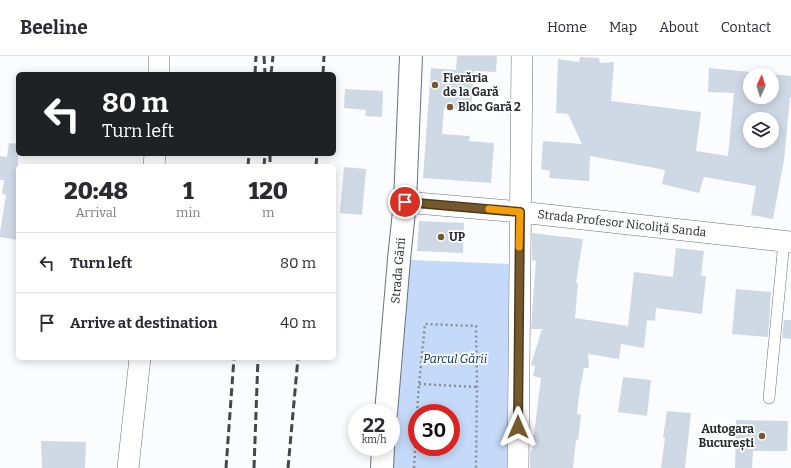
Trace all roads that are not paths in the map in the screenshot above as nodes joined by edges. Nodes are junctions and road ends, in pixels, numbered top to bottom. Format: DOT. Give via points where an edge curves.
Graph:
graph roads {
  1 [pos="159,56"];
  2 [pos="411,56"];
  3 [pos="522,56"];
  4 [pos="158,72"];
  5 [pos="405,202"];
  6 [pos="520,212"];
  7 [pos="788,242"];
  8 [pos="140,360"];
  9 [pos="768,398"];
  10 [pos="387,404"];
  11 [pos="383,456"];
  12 [pos="128,468"];
  13 [pos="382,468"];
  14 [pos="518,468"];
  1 -- 4 [label="street"];
  2 -- 5 [label="street, Strada Gării"];
  3 -- 6 [label="street"];
  5 -- 6 [label="street, Strada Profesor Nicoliță Sanda"];
  5 -- 10 [label="street, Strada Gării"];
  6 -- 7 [label="street, Strada Profesor Nicoliță Sanda"];
  6 -- 14 [label="street"];
  7 -- 9 [label="lane"];
  8 -- 12 [label="street"];
  11 -- 13 [label="street"];
}
